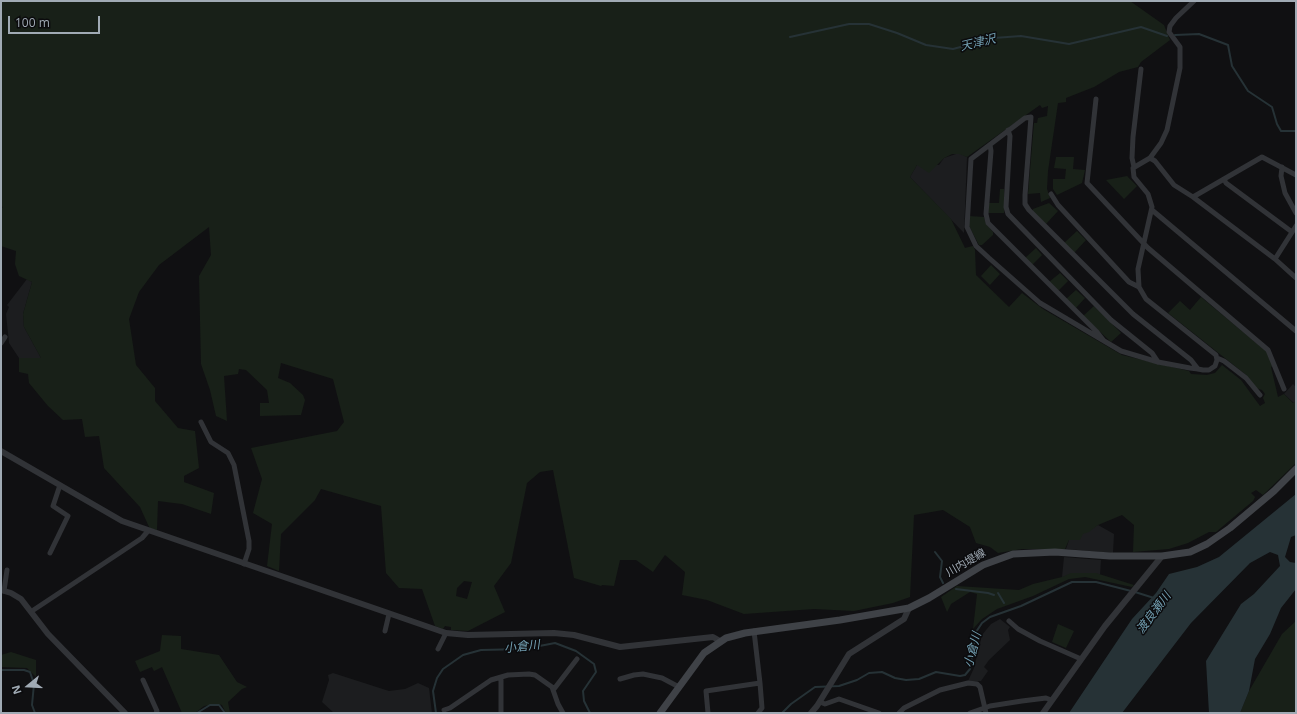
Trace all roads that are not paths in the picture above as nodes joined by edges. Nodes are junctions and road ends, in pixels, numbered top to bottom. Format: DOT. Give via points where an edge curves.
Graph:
graph roads {
  1 [pos="1194,1"];
  2 [pos="1141,69"];
  3 [pos="1096,99"];
  4 [pos="1008,130"];
  5 [pos="990,145"];
  6 [pos="1150,158"];
  7 [pos="1134,167"];
  8 [pos="1282,167"];
  9 [pos="1296,175"];
  10 [pos="1224,179"];
  11 [pos="1051,194"];
  12 [pos="1193,197"];
  13 [pos="1152,210"];
  14 [pos="1296,213"];
  15 [pos="1296,226"];
  16 [pos="1292,232"];
  17 [pos="1143,244"];
  18 [pos="1275,259"];
  19 [pos="1296,278"];
  20 [pos="1139,287"];
  21 [pos="1296,331"];
  22 [pos="5,337"];
  23 [pos="1104,342"];
  24 [pos="1,343"];
  25 [pos="1217,358"];
  26 [pos="1158,362"];
  27 [pos="1198,369"];
  28 [pos="1284,389"];
  29 [pos="1260,395"];
  30 [pos="201,422"];
  31 [pos="1,451"];
  32 [pos="1296,469"];
  33 [pos="60,485"];
  34 [pos="148,532"];
  35 [pos="50,553"];
  36 [pos="1162,556"];
  37 [pos="244,564"];
  38 [pos="7,570"];
  39 [pos="2,590"];
  40 [pos="909,608"];
  41 [pos="32,611"];
  42 [pos="389,614"];
  43 [pos="1009,621"];
  44 [pos="385,631"];
  45 [pos="754,631"];
  46 [pos="446,633"];
  47 [pos="720,641"];
  48 [pos="438,649"];
  49 [pos="577,659"];
  50 [pos="1081,659"];
  51 [pos="501,677"];
  52 [pos="143,680"];
  53 [pos="620,680"];
  54 [pos="760,683"];
  55 [pos="679,687"];
  56 [pos="554,689"];
  57 [pos="1051,700"];
  58 [pos="820,702"];
  59 [pos="444,710"];
  60 [pos="985,710"];
  61 [pos="815,712"];
  62 [pos="125,713"];
  63 [pos="156,713"];
  64 [pos="501,713"];
  65 [pos="563,713"];
  66 [pos="660,713"];
  67 [pos="708,713"];
  68 [pos="758,713"];
  69 [pos="878,713"];
  70 [pos="899,713"];
  71 [pos="970,713"];
  72 [pos="1043,713"];
  1 -- 6 [label="street" via="1170,26 1169,32 1180,47 1180,68 1167,130"];
  2 -- 7 [label="street" via="1133,137"];
  3 -- 17 [label="street" via="1087,183"];
  4 -- 5 [label="street"];
  4 -- 26 [label="street" via="1008,214 1111,320 1152,353"];
  4 -- 27 [label="street" via="1025,118 1032,117 1025,195 1025,204 1029,210 1133,314 1191,360"];
  5 -- 23 [label="street" via="986,214 988,223 1098,332"];
  5 -- 23 [label="street" via="971,159 966,224 974,242 1040,303"];
  6 -- 7 [label="street"];
  6 -- 12 [label="street" via="1174,185"];
  7 -- 13 [label="street" via="1134,177 1148,194"];
  8 -- 9 [label="street"];
  8 -- 10 [label="street" via="1262,157"];
  8 -- 14 [label="street" via="1281,176 1285,193"];
  10 -- 12 [label="street"];
  10 -- 16 [label="street"];
  11 -- 20 [label="street" via="1058,205 1129,282"];
  12 -- 18 [label="street"];
  13 -- 17 [label="street"];
  13 -- 21 [label="street"];
  15 -- 16 [label="street"];
  16 -- 18 [label="street"];
  17 -- 20 [label="street" via="1138,273"];
  17 -- 28 [label="street" via="1268,350"];
  18 -- 19 [label="street"];
  20 -- 25 [label="street" via="1146,298 1212,351"];
  22 -- 24 [label="street"];
  23 -- 26 [label="street" via="1124,352"];
  25 -- 27 [label="street" via="1217,363 1212,368"];
  25 -- 29 [label="street" via="1224,360 1246,378"];
  26 -- 27 [label="street"];
  30 -- 37 [label="street" via="209,440 228,453 234,465 249,542"];
  31 -- 33 [label="street"];
  32 -- 36 [label="main road, 川内堤線" via="1274,491 1207,544 1190,552"];
  33 -- 34 [label="street" via="115,518"];
  33 -- 35 [label="street" via="53,506 68,516"];
  34 -- 37 [label="street"];
  34 -- 41 [label="street"];
  36 -- 40 [label="main road, 川内堤線" via="1114,557 1055,552 1005,556 983,565"];
  36 -- 50 [label="street"];
  37 -- 42 [label="street"];
  38 -- 39 [label="street"];
  39 -- 41 [label="street" via="18,596"];
  40 -- 45 [label="main road, 川内堤線"];
  40 -- 58 [label="street" via="904,619 848,654"];
  41 -- 62 [label="street" via="48,634"];
  42 -- 44 [label="street"];
  42 -- 46 [label="street"];
  43 -- 50 [label="street" via="1040,641"];
  45 -- 47 [label="main road, 川内堤線"];
  45 -- 54 [label="street"];
  46 -- 47 [label="street" via="554,633 574,635 608,646 620,647 713,637"];
  46 -- 48 [label="street"];
  47 -- 55 [label="main road, 川内堤線" via="704,653"];
  49 -- 56 [label="street"];
  50 -- 57 [label="street"];
  51 -- 56 [label="street" via="532,674"];
  51 -- 59 [label="street" via="485,683"];
  51 -- 64 [label="street"];
  52 -- 63 [label="street"];
  53 -- 55 [label="street" via="643,674 662,678"];
  54 -- 67 [label="street" via="706,691"];
  54 -- 68 [label="street" via="762,708"];
  55 -- 66 [label="main road, 川内堤線"];
  56 -- 65 [label="street"];
  57 -- 60 [label="street" via="1046,698"];
  57 -- 72 [label="street"];
  58 -- 61 [label="street"];
  58 -- 69 [label="street" via="826,704 839,699"];
  60 -- 70 [label="street" via="979,685 968,683 940,690"];
  60 -- 71 [label="street"];
}
